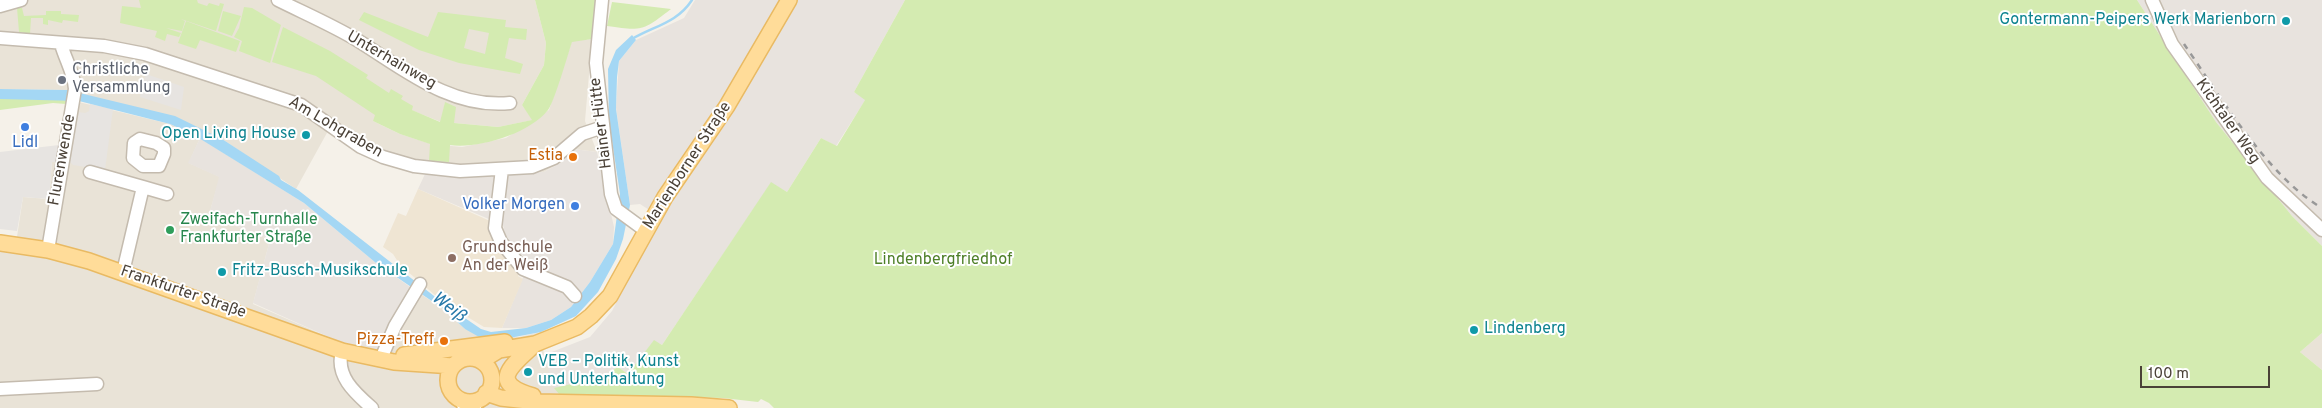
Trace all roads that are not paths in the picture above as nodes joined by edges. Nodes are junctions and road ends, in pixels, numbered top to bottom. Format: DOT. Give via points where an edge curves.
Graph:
graph roads {
  1 [pos="21,0"];
  2 [pos="278,0"];
  3 [pos="602,0"];
  4 [pos="789,0"];
  5 [pos="2152,0"];
  6 [pos="0,6"];
  7 [pos="0,38"];
  8 [pos="61,44"];
  9 [pos="510,103"];
  10 [pos="603,127"];
  11 [pos="143,166"];
  12 [pos="502,169"];
  13 [pos="90,172"];
  14 [pos="141,187"];
  15 [pos="168,194"];
  16 [pos="2322,230"];
  17 [pos="646,231"];
  18 [pos="0,243"];
  19 [pos="48,250"];
  20 [pos="123,272"];
  21 [pos="418,288"];
  22 [pos="575,296"];
  23 [pos="533,344"];
  24 [pos="342,351"];
  25 [pos="383,354"];
  26 [pos="363,356"];
  27 [pos="450,378"];
  28 [pos="97,384"];
  29 [pos="0,389"];
  30 [pos="478,390"];
  31 [pos="556,403"];
  32 [pos="641,406"];
  33 [pos="372,408"];
  34 [pos="730,408"];
  1 -- 6 [label="street"];
  2 -- 9 [label="street, Unterhainweg" via="356,40 430,86 483,103"];
  3 -- 10 [label="street, Hainer Hütte" via="596,63"];
  4 -- 17 [label="main road, Marienborner Straße" via="727,106 665,197"];
  5 -- 16 [label="street, Kichtaler Weg" via="2172,44 2267,178"];
  7 -- 8 [label="street"];
  8 -- 12 [label="street, Am Lohgraben" via="104,46 145,54 292,101 361,147 382,157 414,166 451,170"];
  8 -- 19 [label="street, Flurenwende" via="74,79 74,95"];
  10 -- 12 [label="street, Am Lohgraben" via="582,134 547,162 532,167"];
  10 -- 17 [label="street, Hainer Hütte" via="611,194 616,209"];
  11 -- 14 [label="street"];
  12 -- 22 [label="street" via="496,228 501,242 523,270 567,287"];
  13 -- 14 [label="street"];
  14 -- 15 [label="street"];
  14 -- 20 [label="street"];
  17 -- 23 [label="main road, Marienborner Straße" via="610,296 591,316 577,327"];
  18 -- 19 [label="main road, Frankfurter Straße"];
  19 -- 20 [label="main road, Frankfurter Straße"];
  20 -- 24 [label="main road, Frankfurter Straße"];
  21 -- 25 [label="street" via="395,326"];
  23 -- 25 [label="main road" via="508,342 422,354"];
  23 -- 30 [label="main road, Marienborner Straße" via="499,350"];
  23 -- 31 [label="main road" via="511,365 508,381 518,392"];
  24 -- 26 [label="main road, Frankfurter Straße"];
  24 -- 33 [label="street" via="340,363 344,379"];
  25 -- 26 [label="main road"];
  26 -- 27 [label="main road, Frankfurter Straße"];
  27 -- 30 [label="main road" via="453,394"];
  27 -- 30 [label="main road" via="466,358"];
  28 -- 29 [label="street"];
  30 -- 31 [label="main road" via="500,398"];
  31 -- 32 [label="main road"];
  32 -- 34 [label="main road" via="711,405"];
}
